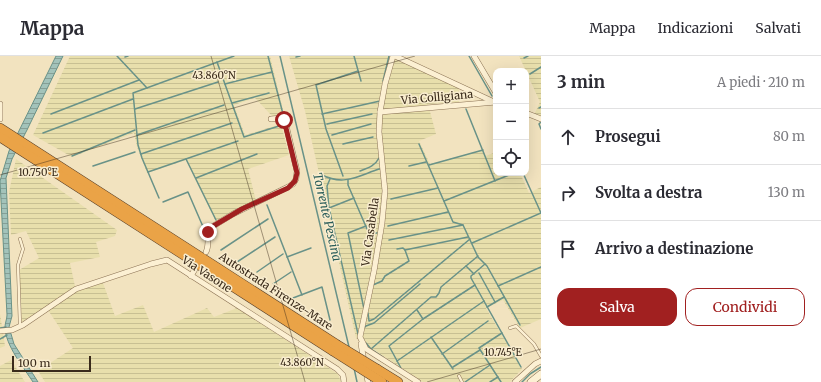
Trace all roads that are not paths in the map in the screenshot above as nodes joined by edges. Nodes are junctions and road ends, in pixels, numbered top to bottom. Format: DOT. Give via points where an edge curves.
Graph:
graph roads {
  1 [pos="394,56"];
  2 [pos="474,56"];
  3 [pos="493,88"];
  4 [pos="493,101"];
  5 [pos="493,102"];
  6 [pos="0,104"];
  7 [pos="380,112"];
  8 [pos="529,114"];
  9 [pos="0,119"];
  10 [pos="271,119"];
  11 [pos="541,119"];
  12 [pos="0,128"];
  13 [pos="0,137"];
  14 [pos="13,140"];
  15 [pos="20,239"];
  16 [pos="206,252"];
  17 [pos="195,269"];
  18 [pos="191,276"];
  19 [pos="20,326"];
  20 [pos="510,328"];
  21 [pos="2,331"];
  22 [pos="360,337"];
  23 [pos="541,356"];
  24 [pos="541,361"];
  25 [pos="541,374"];
  26 [pos="459,376"];
  27 [pos="375,378"];
  28 [pos="344,382"];
  29 [pos="398,382"];
  30 [pos="418,382"];
  31 [pos="462,382"];
  32 [pos="515,382"];
  33 [pos="531,382"];
  1 -- 4 [label="street"];
  1 -- 7 [label="street, Via Casabella"];
  2 -- 3 [label="street"];
  5 -- 7 [label="street, Via Colligiana"];
  6 -- 9 [label="street"];
  7 -- 22 [label="street, Via Casabella" via="379,132 386,191 376,264"];
  8 -- 11 [label="street"];
  10 -- 16 [label="street" via="281,118 285,123 297,171 295,181 288,188 242,209 210,228"];
  12 -- 14 [label="highway, Autostrada Firenze-Mare"];
  13 -- 14 [label="highway, Autostrada Firenze-Mare"];
  14 -- 27 [label="highway, Autostrada Firenze-Mare, bridge" via="335,347"];
  15 -- 19 [label="lane" via="23,249 18,265"];
  17 -- 18 [label="street"];
  18 -- 19 [label="street, Via Vasone" via="171,262 162,260 76,289"];
  18 -- 28 [label="street, Via Vasone" via="337,368 343,375"];
  19 -- 21 [label="street, Via Vasone"];
  20 -- 23 [label="lane" via="516,326 534,344"];
  22 -- 27 [label="street"];
  22 -- 30 [label="street" via="366,349"];
  24 -- 32 [label="street"];
  25 -- 33 [label="main road"];
  26 -- 31 [label="lane"];
  27 -- 29 [label="highway, Autostrada Firenze-Mare"];
}
